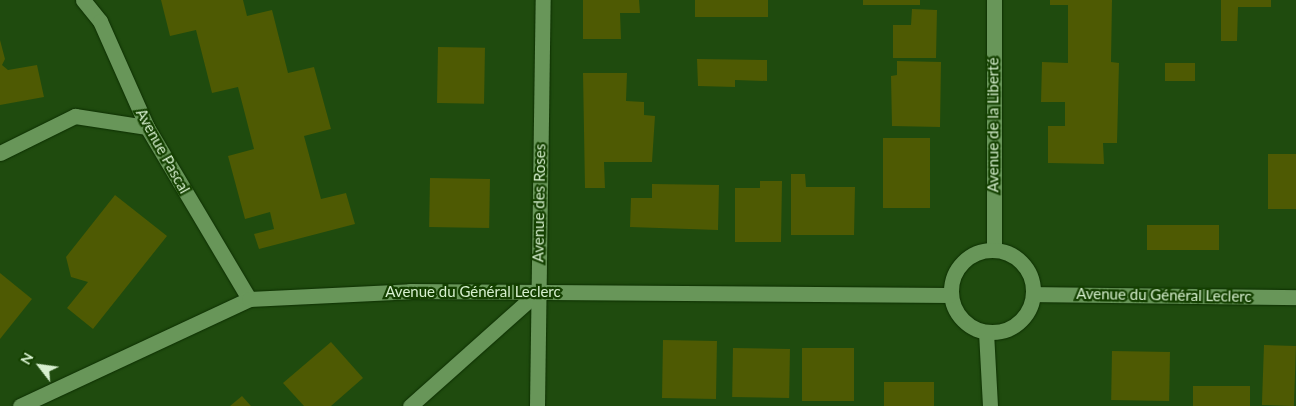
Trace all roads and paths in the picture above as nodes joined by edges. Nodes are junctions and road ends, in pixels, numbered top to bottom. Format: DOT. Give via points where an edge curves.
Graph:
graph roads {
  1 [pos="83,0"];
  2 [pos="542,0"];
  3 [pos="994,0"];
  4 [pos="147,127"];
  5 [pos="0,153"];
  6 [pos="994,250"];
  7 [pos="537,293"];
  8 [pos="1033,294"];
  9 [pos="950,295"];
  10 [pos="1296,297"];
  11 [pos="249,299"];
  12 [pos="986,332"];
  13 [pos="20,406"];
  14 [pos="410,406"];
  15 [pos="537,406"];
  16 [pos="990,406"];
  1 -- 4 [label="street, Avenue Pascal" via="100,21"];
  2 -- 7 [label="street, Avenue des Roses"];
  3 -- 6 [label="street, Avenue de la Liberté"];
  4 -- 5 [label="street" via="76,116"];
  4 -- 11 [label="street, Avenue Pascal"];
  6 -- 8 [label="street" via="1006,252 1027,268"];
  6 -- 9 [label="street" via="980,251 957,268"];
  7 -- 9 [label="street, Avenue du Général Leclerc"];
  7 -- 11 [label="street, Avenue du Général Leclerc" via="410,291"];
  7 -- 14 [label="street"];
  7 -- 15 [label="street, Avenue des Roses"];
  8 -- 10 [label="street, Avenue du Général Leclerc"];
  8 -- 12 [label="street" via="1030,307 1012,327"];
  9 -- 12 [label="street" via="962,320"];
  11 -- 13 [label="street, Avenue du Général Leclerc"];
  12 -- 16 [label="street"];
}
